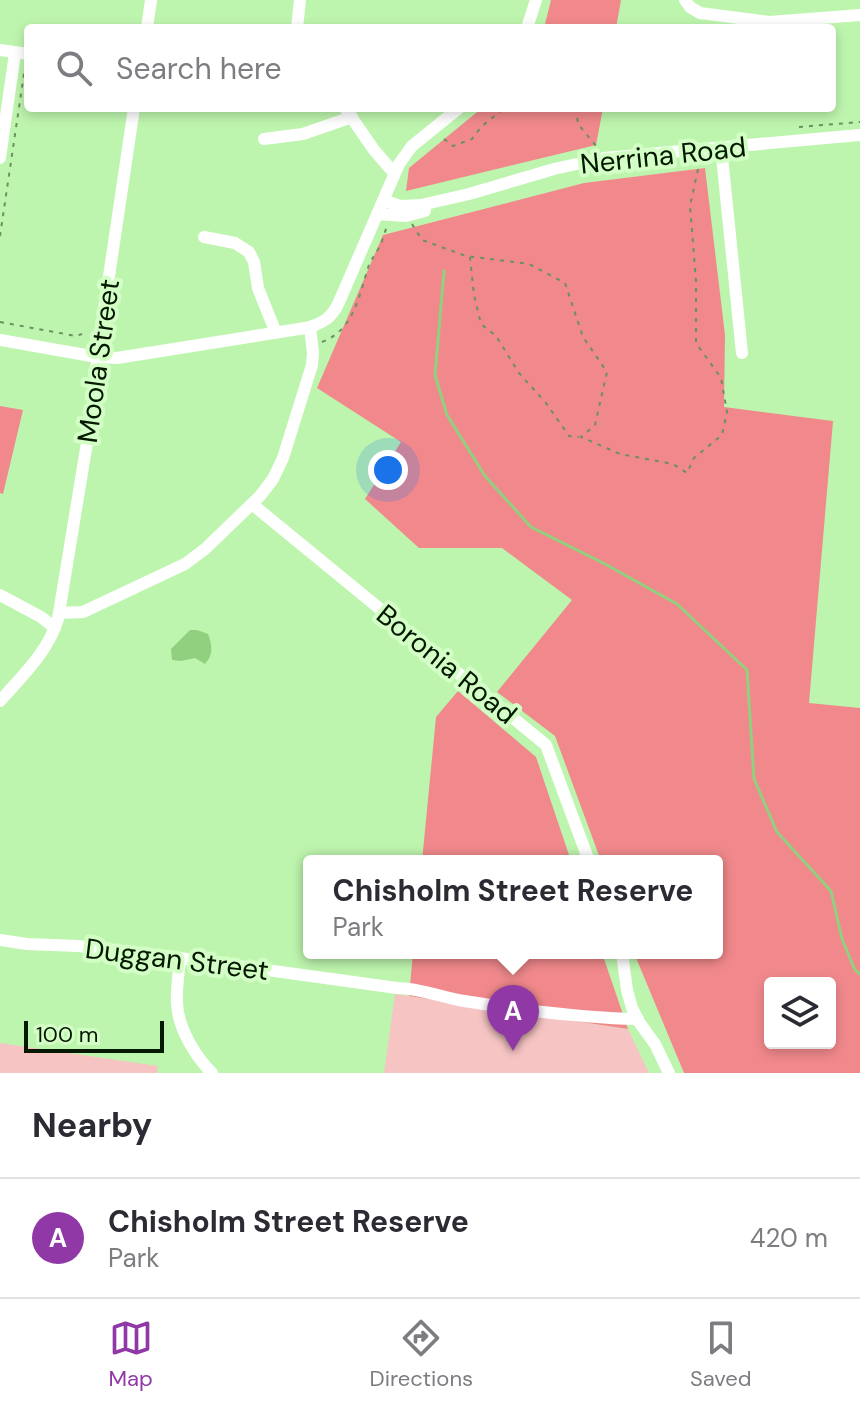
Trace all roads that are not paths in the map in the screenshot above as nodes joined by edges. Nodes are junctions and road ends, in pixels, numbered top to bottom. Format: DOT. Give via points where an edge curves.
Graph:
graph roads {
  1 [pos="151,0"];
  2 [pos="300,0"];
  3 [pos="536,0"];
  4 [pos="686,2"];
  5 [pos="860,15"];
  6 [pos="148,24"];
  7 [pos="297,24"];
  8 [pos="528,24"];
  9 [pos="0,50"];
  10 [pos="21,54"];
  11 [pos="133,112"];
  12 [pos="454,112"];
  13 [pos="348,113"];
  14 [pos="860,135"];
  15 [pos="264,139"];
  16 [pos="721,147"];
  17 [pos="0,158"];
  18 [pos="394,173"];
  19 [pos="469,194"];
  20 [pos="383,200"];
  21 [pos="377,214"];
  22 [pos="204,237"];
  23 [pos="315,326"];
  24 [pos="276,333"];
  25 [pos="0,340"];
  26 [pos="742,353"];
  27 [pos="97,357"];
  28 [pos="252,504"];
  29 [pos="0,595"];
  30 [pos="60,608"];
  31 [pos="55,628"];
  32 [pos="0,701"];
  33 [pos="587,855"];
  34 [pos="0,940"];
  35 [pos="180,958"];
  36 [pos="623,959"];
  37 [pos="638,1019"];
  38 [pos="212,1073"];
  39 [pos="669,1073"];
  1 -- 6 [label="street"];
  2 -- 7 [label="street"];
  3 -- 8 [label="street"];
  4 -- 5 [label="street" via="704,13 770,22"];
  9 -- 10 [label="street"];
  10 -- 17 [label="street"];
  11 -- 27 [label="street, Moola Street"];
  12 -- 18 [label="street" via="412,146"];
  13 -- 15 [label="street" via="303,134"];
  13 -- 18 [label="street"];
  14 -- 16 [label="street, Nerrina Road"];
  16 -- 19 [label="street, Nerrina Road" via="604,158"];
  16 -- 26 [label="street"];
  18 -- 20 [label="street"];
  19 -- 20 [label="street, Nerrina Road" via="412,207"];
  19 -- 21 [label="street, Nerrina Road" via="422,212"];
  20 -- 21 [label="street"];
  21 -- 23 [label="street" via="336,309"];
  22 -- 24 [label="street" via="237,243 251,254"];
  23 -- 24 [label="street"];
  23 -- 28 [label="street" via="319,349 283,458 271,483"];
  24 -- 27 [label="street"];
  25 -- 27 [label="street"];
  27 -- 30 [label="street, Moola Street"];
  28 -- 30 [label="street" via="185,564 80,613"];
  28 -- 33 [label="street, Boronia Road" via="546,745"];
  29 -- 31 [label="street"];
  30 -- 31 [label="street, Moola Street"];
  31 -- 32 [label="street, Moola Street" via="37,659"];
  34 -- 35 [label="street, Duggan Street"];
  35 -- 37 [label="street, Duggan Street" via="409,988 495,1006"];
  35 -- 38 [label="street" via="180,1018"];
  36 -- 37 [label="street"];
  37 -- 39 [label="street"];
}
